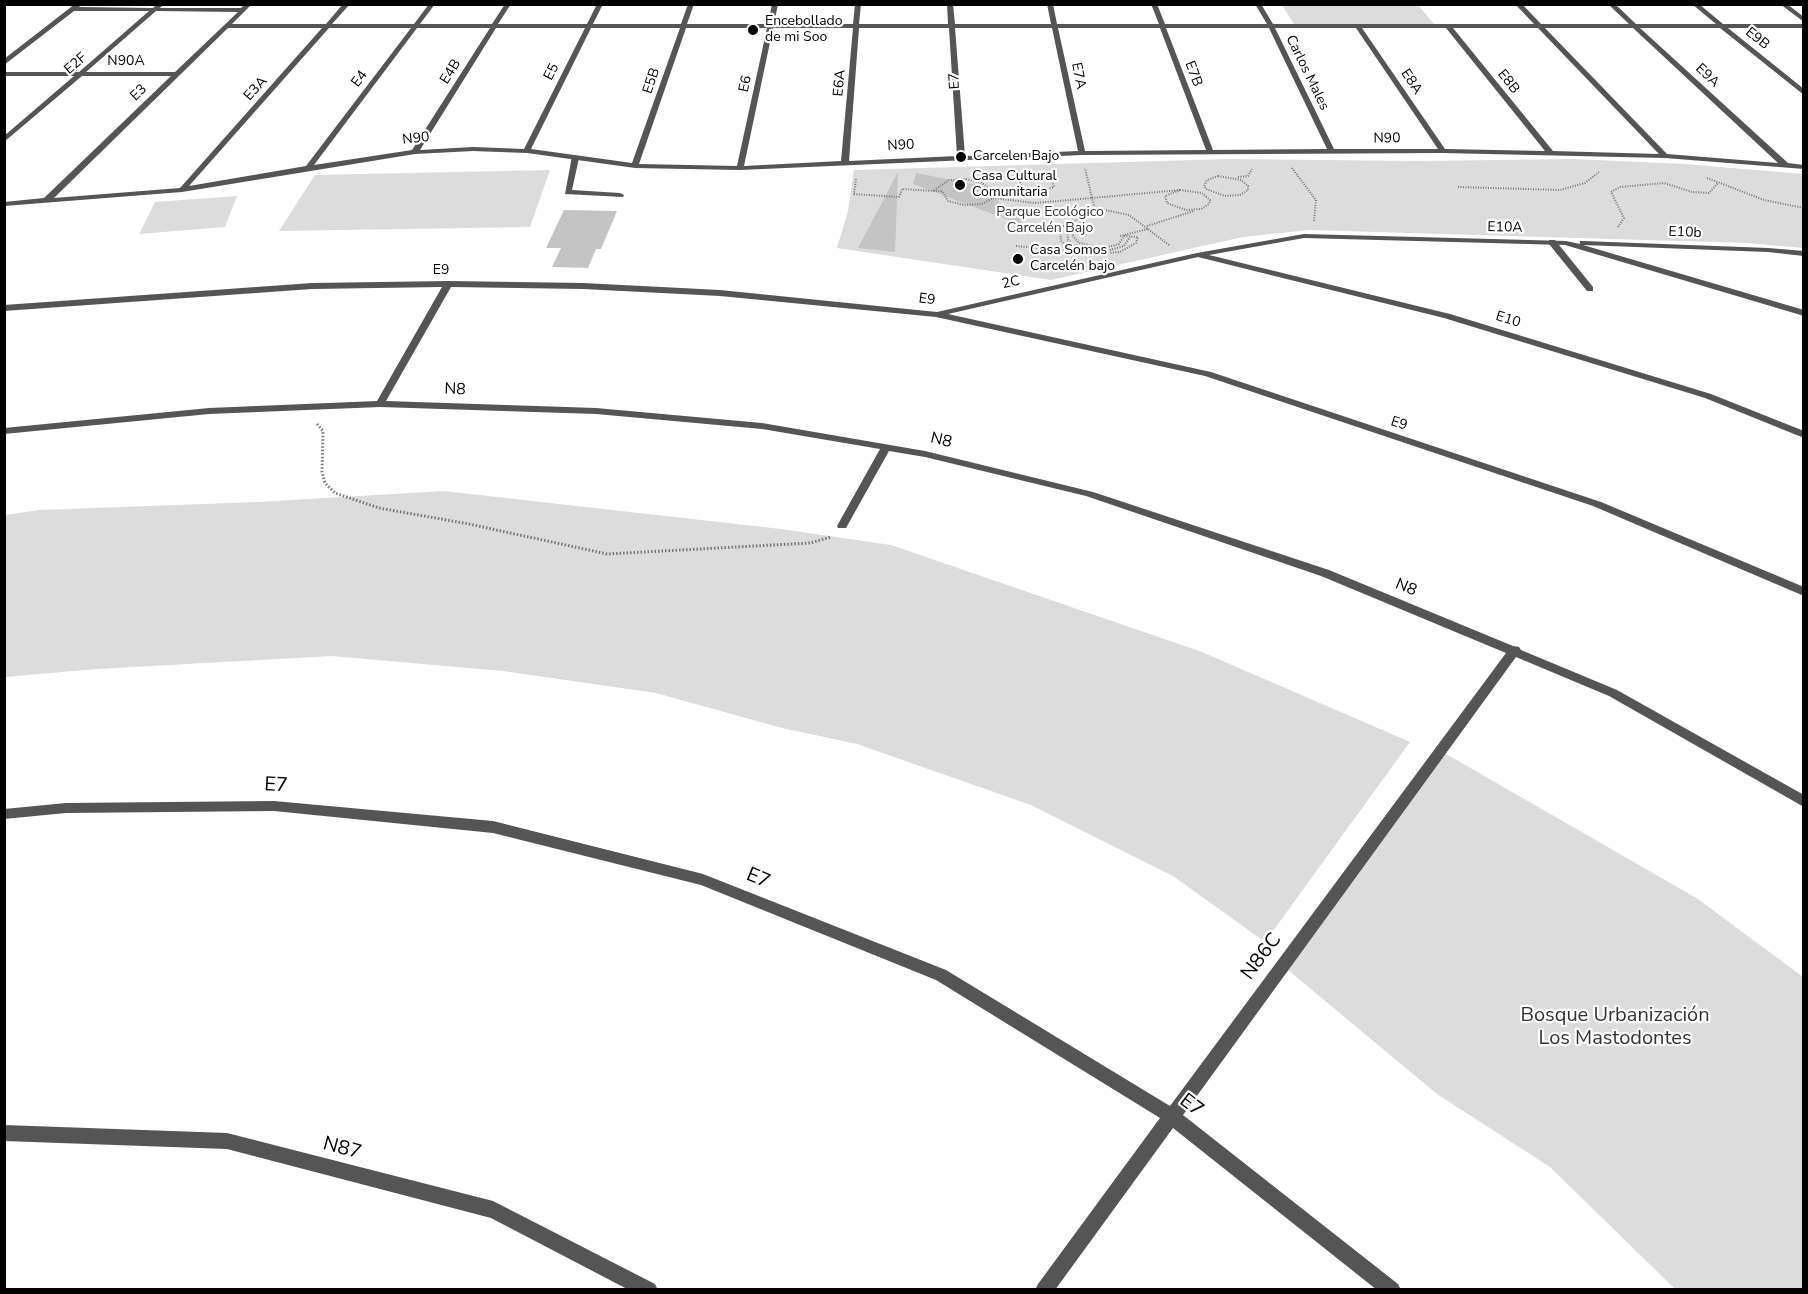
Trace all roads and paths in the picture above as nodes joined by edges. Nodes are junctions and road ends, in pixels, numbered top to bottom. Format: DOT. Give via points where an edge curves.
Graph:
graph roads {
  1 [pos="347,4"];
  2 [pos="432,4"];
  3 [pos="508,4"];
  4 [pos="600,4"];
  5 [pos="691,4"];
  6 [pos="776,4"];
  7 [pos="858,4"];
  8 [pos="950,4"];
  9 [pos="1050,4"];
  10 [pos="1154,4"];
  11 [pos="1258,4"];
  12 [pos="1518,4"];
  13 [pos="1611,4"];
  14 [pos="1695,4"];
  15 [pos="1785,6"];
  16 [pos="77,7"];
  17 [pos="158,7"];
  18 [pos="246,7"];
  19 [pos="1803,7"];
  20 [pos="1803,20"];
  21 [pos="228,26"];
  22 [pos="328,26"];
  23 [pos="415,26"];
  24 [pos="495,26"];
  25 [pos="591,26"];
  26 [pos="683,26"];
  27 [pos="771,26"];
  28 [pos="856,26"];
  29 [pos="951,26"];
  30 [pos="1054,26"];
  31 [pos="1162,26"];
  32 [pos="1271,26"];
  33 [pos="1358,26"];
  34 [pos="1538,26"];
  35 [pos="1636,26"];
  36 [pos="1722,26"];
  37 [pos="1803,26"];
  38 [pos="1449,27"];
  39 [pos="4,63"];
  40 [pos="4,74"];
  41 [pos="83,74"];
  42 [pos="176,74"];
  43 [pos="1803,93"];
  44 [pos="4,140"];
  45 [pos="527,151"];
  46 [pos="1443,151"];
  47 [pos="415,152"];
  48 [pos="1210,152"];
  49 [pos="1550,152"];
  50 [pos="1082,153"];
  51 [pos="1332,153"];
  52 [pos="1665,156"];
  53 [pos="961,157"];
  54 [pos="575,158"];
  55 [pos="845,163"];
  56 [pos="1289,165"];
  57 [pos="635,166"];
  58 [pos="1786,166"];
  59 [pos="1085,167"];
  60 [pos="1803,167"];
  61 [pos="308,168"];
  62 [pos="740,168"];
  63 [pos="1603,171"];
  64 [pos="1700,175"];
  65 [pos="1718,183"];
  66 [pos="1020,184"];
  67 [pos="1458,187"];
  68 [pos="1206,189"];
  69 [pos="183,190"];
  70 [pos="1180,190"];
  71 [pos="620,195"];
  72 [pos="993,198"];
  73 [pos="1092,198"];
  74 [pos="47,200"];
  75 [pos="4,204"];
  76 [pos="1803,208"];
  77 [pos="1201,209"];
  78 [pos="1311,225"];
  79 [pos="1148,228"];
  80 [pos="1614,232"];
  81 [pos="1120,236"];
  82 [pos="1552,242"];
  83 [pos="1566,243"];
  84 [pos="1016,246"];
  85 [pos="1080,251"];
  86 [pos="1177,251"];
  87 [pos="1803,254"];
  88 [pos="1197,255"];
  89 [pos="448,284"];
  90 [pos="1590,289"];
  91 [pos="4,308"];
  92 [pos="1803,313"];
  93 [pos="936,314"];
  94 [pos="380,404"];
  95 [pos="303,407"];
  96 [pos="4,431"];
  97 [pos="1803,435"];
  98 [pos="886,447"];
  99 [pos="842,526"];
  100 [pos="1803,592"];
  101 [pos="1515,650"];
  102 [pos="1803,802"];
  103 [pos="4,814"];
  104 [pos="1170,1115"];
  105 [pos="4,1133"];
  106 [pos="649,1290"];
  107 [pos="1044,1290"];
  108 [pos="1392,1290"];
  1 -- 22 [label="street, E3A"];
  2 -- 23 [label="street, E4"];
  3 -- 24 [label="street, E4B"];
  4 -- 25 [label="street, E5"];
  5 -- 26 [label="street, E5B"];
  6 -- 27 [label="street, E6"];
  7 -- 28 [label="street, E6A"];
  8 -- 29 [label="street, E7"];
  9 -- 30 [label="street, E7A"];
  10 -- 31 [label="street, E7B"];
  11 -- 32 [label="street, Carlos Males"];
  12 -- 34 [label="street"];
  13 -- 35 [label="street, E9A"];
  14 -- 36 [label="street, E9B"];
  15 -- 19 [label="street"];
  15 -- 20 [label="street"];
  16 -- 17 [label="street"];
  16 -- 39 [label="street"];
  17 -- 18 [label="street"];
  17 -- 41 [label="street, E2F"];
  18 -- 21 [label="street, E3"];
  21 -- 22 [label="street"];
  21 -- 42 [label="street, E3"];
  22 -- 23 [label="street"];
  22 -- 69 [label="street, E3A"];
  23 -- 24 [label="street"];
  23 -- 61 [label="street, E4"];
  24 -- 25 [label="street"];
  24 -- 47 [label="street, E4B"];
  25 -- 26 [label="street"];
  25 -- 45 [label="street, E5"];
  26 -- 27 [label="street"];
  26 -- 57 [label="street, E5B"];
  27 -- 28 [label="street"];
  27 -- 62 [label="street, E6"];
  28 -- 29 [label="street"];
  28 -- 55 [label="street, E6A"];
  29 -- 30 [label="street"];
  29 -- 53 [label="street, E7"];
  30 -- 31 [label="street"];
  30 -- 50 [label="street, E7A"];
  31 -- 32 [label="street"];
  31 -- 48 [label="street, E7B"];
  32 -- 33 [label="street"];
  32 -- 51 [label="street, Carlos Males"];
  33 -- 38 [label="street"];
  33 -- 46 [label="street, E8A"];
  34 -- 35 [label="street"];
  34 -- 38 [label="street"];
  34 -- 52 [label="street"];
  35 -- 36 [label="street"];
  35 -- 58 [label="street, E9A"];
  36 -- 37 [label="street"];
  36 -- 43 [label="street, E9B"];
  38 -- 49 [label="street, E8B"];
  40 -- 41 [label="street, N90A"];
  41 -- 42 [label="street, N90A"];
  41 -- 44 [label="street, E2F"];
  42 -- 74 [label="street, E3"];
  45 -- 47 [label="street, N90"];
  45 -- 54 [label="street, N90"];
  46 -- 49 [label="street, N90"];
  46 -- 51 [label="street, N90"];
  47 -- 61 [label="street, N90"];
  48 -- 50 [label="street, N90"];
  48 -- 51 [label="street, N90"];
  49 -- 52 [label="street, N90"];
  50 -- 53 [label="street, N90"];
  52 -- 58 [label="street, N90"];
  53 -- 55 [label="street, N90"];
  54 -- 57 [label="street, N90"];
  54 -- 71 [label="street" via="568,192"];
  55 -- 62 [label="street, N90"];
  56 -- 78 [label="path" via="1316,200 1316,218"];
  57 -- 62 [label="street, N90"];
  58 -- 60 [label="street, N90"];
  59 -- 73 [label="path"];
  61 -- 69 [label="street, N90"];
  63 -- 67 [label="path" via="1585,183 1560,190"];
  64 -- 65 [label="path"];
  65 -- 76 [label="path" via="1764,200"];
  65 -- 80 [label="path" via="1709,193 1664,183 1620,187 1611,192 1624,218"];
  66 -- 66 [label="path" via="1026,190 1039,192 1051,190 1054,184 1035,177"];
  68 -- 68 [label="path" via="1233,196 1245,193 1248,186 1241,180 1218,176 1207,180"];
  69 -- 74 [label="street, N90"];
  70 -- 73 [label="path"];
  70 -- 77 [label="path" via="1207,196 1209,204"];
  70 -- 77 [label="path" via="1165,196 1167,203 1186,210"];
  72 -- 72 [label="path" via="996,191 987,191 982,183 966,179 949,180 933,191 942,191 948,201 964,205 982,204"];
  72 -- 73 [label="path" via="1035,203"];
  73 -- 79 [label="path" via="1095,208 1129,215"];
  74 -- 75 [label="street, N90"];
  77 -- 79 [label="path"];
  79 -- 81 [label="path"];
  79 -- 86 [label="path"];
  82 -- 83 [label="street, E10A"];
  82 -- 88 [label="street, E10A" via="1304,236"];
  82 -- 90 [label="street"];
  83 -- 87 [label="street, E10b"];
  83 -- 92 [label="street, E10A"];
  84 -- 85 [label="path"];
  85 -- 85 [label="path" via="1061,241 1059,235 1060,228 1083,216 1085,220 1073,225 1066,235 1083,248 1106,251 1124,246 1130,237 1138,237 1136,243 1120,252"];
  88 -- 93 [label="street, 2C"];
  88 -- 97 [label="street, E10" via="1447,316 1708,396"];
  89 -- 91 [label="street, E9" via="312,286"];
  89 -- 93 [label="street, E9" via="720,293"];
  89 -- 94 [label="street"];
  93 -- 100 [label="street, E9" via="1208,374 1597,504"];
  94 -- 95 [label="street, N8"];
  94 -- 98 [label="street, N8" via="596,411 762,426"];
  95 -- 96 [label="street, N8" via="209,411"];
  95 -- 99 [label="path" via="323,431 325,483 335,493 379,508 607,554 810,543 834,536"];
  98 -- 99 [label="street"];
  98 -- 101 [label="street, N8" via="1100,498 1325,573"];
  101 -- 102 [label="street, N8" via="1613,693"];
  101 -- 104 [label="street, N86C"];
  103 -- 104 [label="street, E7" via="66,808 297,808 493,827 703,880 941,975"];
  104 -- 107 [label="street, N86C"];
  104 -- 108 [label="street, E7"];
  105 -- 106 [label="street, N87" via="227,1140 493,1210"];
}
